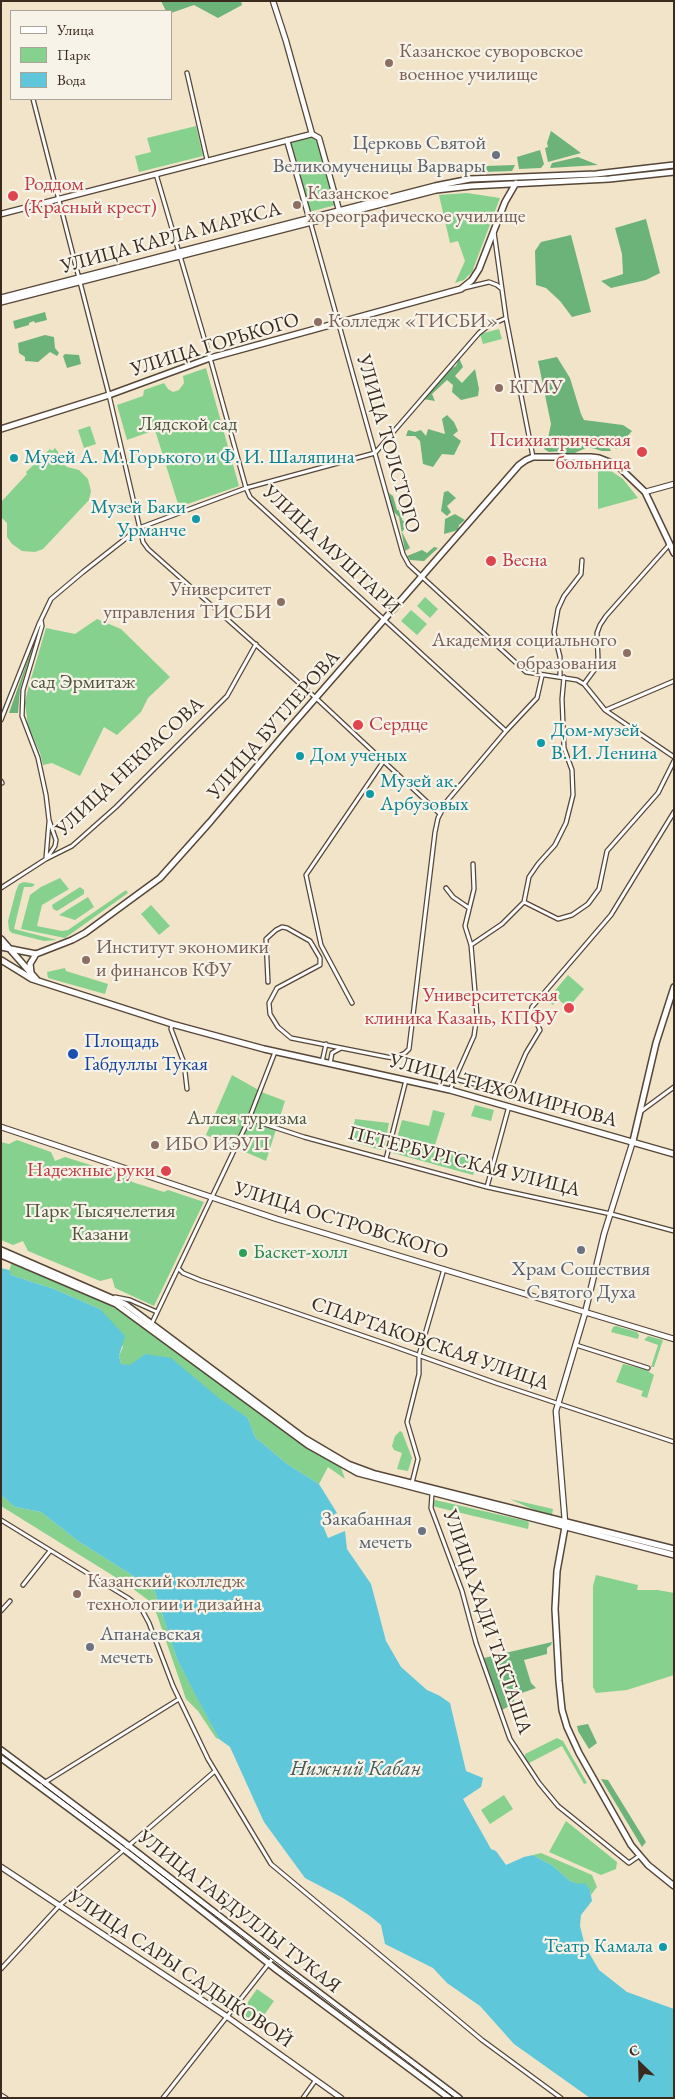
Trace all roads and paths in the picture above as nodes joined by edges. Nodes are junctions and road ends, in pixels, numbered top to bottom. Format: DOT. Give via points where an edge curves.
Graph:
graph roads {
  1 [pos="273,1"];
  2 [pos="187,73"];
  3 [pos="33,100"];
  4 [pos="312,134"];
  5 [pos="287,140"];
  6 [pos="207,160"];
  7 [pos="674,164"];
  8 [pos="674,172"];
  9 [pos="156,174"];
  10 [pos="516,177"];
  11 [pos="516,185"];
  12 [pos="60,198"];
  13 [pos="339,210"];
  14 [pos="1,214"];
  15 [pos="309,220"];
  16 [pos="494,231"];
  17 [pos="180,253"];
  18 [pos="79,279"];
  19 [pos="461,288"];
  20 [pos="502,289"];
  21 [pos="1,298"];
  22 [pos="1,302"];
  23 [pos="506,318"];
  24 [pos="338,324"];
  25 [pos="210,358"];
  26 [pos="109,395"];
  27 [pos="2,429"];
  28 [pos="375,453"];
  29 [pos="533,457"];
  30 [pos="674,484"];
  31 [pos="246,488"];
  32 [pos="645,492"];
  33 [pos="139,528"];
  34 [pos="672,542"];
  35 [pos="674,553"];
  36 [pos="582,560"];
  37 [pos="422,577"];
  38 [pos="41,620"];
  39 [pos="384,620"];
  40 [pos="256,644"];
  41 [pos="542,676"];
  42 [pos="562,677"];
  43 [pos="674,681"];
  44 [pos="584,684"];
  45 [pos="316,699"];
  46 [pos="605,710"];
  47 [pos="1,720"];
  48 [pos="506,731"];
  49 [pos="674,757"];
  50 [pos="674,761"];
  51 [pos="383,762"];
  52 [pos="674,812"];
  53 [pos="440,814"];
  54 [pos="49,820"];
  55 [pos="46,859"];
  56 [pos="473,864"];
  57 [pos="1,888"];
  58 [pos="446,888"];
  59 [pos="524,902"];
  60 [pos="469,908"];
  61 [pos="1,939"];
  62 [pos="470,945"];
  63 [pos="1,948"];
  64 [pos="12,950"];
  65 [pos="36,954"];
  66 [pos="1,960"];
  67 [pos="36,979"];
  68 [pos="268,982"];
  69 [pos="674,987"];
  70 [pos="352,1003"];
  71 [pos="172,1024"];
  72 [pos="326,1044"];
  73 [pos="342,1047"];
  74 [pos="276,1052"];
  75 [pos="322,1062"];
  76 [pos="330,1064"];
  77 [pos="406,1079"];
  78 [pos="455,1079"];
  79 [pos="674,1087"];
  80 [pos="187,1090"];
  81 [pos="450,1090"];
  82 [pos="508,1106"];
  83 [pos="640,1113"];
  84 [pos="249,1119"];
  85 [pos="1,1128"];
  86 [pos="633,1141"];
  87 [pos="674,1154"];
  88 [pos="386,1159"];
  89 [pos="486,1186"];
  90 [pos="212,1198"];
  91 [pos="611,1214"];
  92 [pos="674,1231"];
  93 [pos="1,1250"];
  94 [pos="1,1255"];
  95 [pos="444,1268"];
  96 [pos="179,1269"];
  97 [pos="112,1297"];
  98 [pos="156,1312"];
  99 [pos="585,1313"];
  100 [pos="152,1323"];
  101 [pos="674,1339"];
  102 [pos="575,1344"];
  103 [pos="420,1355"];
  104 [pos="648,1368"];
  105 [pos="558,1404"];
  106 [pos="674,1442"];
  107 [pos="412,1484"];
  108 [pos="432,1494"];
  109 [pos="1,1520"];
  110 [pos="565,1525"];
  111 [pos="674,1548"];
  112 [pos="50,1551"];
  113 [pos="674,1555"];
  114 [pos="23,1585"];
  115 [pos="10,1601"];
  116 [pos="1,1611"];
  117 [pos="180,1699"];
  118 [pos="1,1750"];
  119 [pos="1,1758"];
  120 [pos="215,1771"];
  121 [pos="44,1782"];
  122 [pos="39,1786"];
  123 [pos="127,1848"];
  124 [pos="639,1856"];
  125 [pos="1,1868"];
  126 [pos="674,1886"];
  127 [pos="60,1905"];
  128 [pos="273,1958"];
  129 [pos="269,1963"];
  130 [pos="1,1969"];
  131 [pos="226,2016"];
  132 [pos="316,2081"];
  133 [pos="1,2095"];
  134 [pos="6,2098"];
  135 [pos="163,2098"];
  136 [pos="302,2098"];
  137 [pos="341,2098"];
  138 [pos="449,2098"];
  139 [pos="459,2098"];
  140 [pos="561,2098"];
  1 -- 4 [label="street"];
  2 -- 6 [label="street"];
  3 -- 12 [label="street"];
  4 -- 5 [label="street"];
  4 -- 13 [label="street" via="318,138"];
  5 -- 6 [label="street"];
  5 -- 15 [label="street, УЛИЦА ТОЛСТОГО"];
  6 -- 9 [label="street"];
  7 -- 10 [label="main road, УЛИЦА КАРЛА МАРКСА" via="596,174"];
  8 -- 11 [label="main road, УЛИЦА КАРЛА МАРКСА" via="609,180"];
  9 -- 12 [label="street"];
  9 -- 17 [label="street, УЛИЦА МУШТАРИ"];
  10 -- 11 [label="main road"];
  10 -- 13 [label="main road, УЛИЦА КАРЛА МАРКСА" via="435,186"];
  11 -- 15 [label="main road, УЛИЦА КАРЛА МАРКСА" via="436,190"];
  11 -- 16 [label="main road" via="505,202"];
  12 -- 14 [label="street"];
  12 -- 18 [label="street"];
  13 -- 15 [label="main road, УЛИЦА КАРЛА МАРКСА"];
  15 -- 17 [label="main road, УЛИЦА КАРЛА МАРКСА"];
  15 -- 24 [label="street, УЛИЦА ТОЛСТОГО"];
  16 -- 19 [label="main road" via="472,280"];
  16 -- 20 [label="street"];
  17 -- 18 [label="main road, УЛИЦА КАРЛА МАРКСА"];
  17 -- 25 [label="street, УЛИЦА МУШТАРИ"];
  18 -- 21 [label="main road, УЛИЦА КАРЛА МАРКСА"];
  18 -- 22 [label="main road, УЛИЦА КАРЛА МАРКСА"];
  18 -- 26 [label="street"];
  19 -- 20 [label="street" via="489,282"];
  19 -- 24 [label="main road, УЛИЦА ГОРЬКОГО"];
  20 -- 23 [label="street"];
  23 -- 28 [label="street" via="479,333"];
  23 -- 29 [label="street"];
  24 -- 25 [label="main road, УЛИЦА ГОРЬКОГО"];
  24 -- 28 [label="street, УЛИЦА ТОЛСТОГО"];
  25 -- 26 [label="main road, УЛИЦА ГОРЬКОГО"];
  25 -- 31 [label="street, УЛИЦА МУШТАРИ"];
  26 -- 27 [label="main road, УЛИЦА ГОРЬКОГО"];
  26 -- 33 [label="street"];
  28 -- 31 [label="street"];
  28 -- 37 [label="street, УЛИЦА ТОЛСТОГО" via="403,554"];
  29 -- 32 [label="main road" via="599,458 617,465"];
  29 -- 37 [label="main road, УЛИЦА БУТЛЕРОВА" via="519,465"];
  30 -- 32 [label="street"];
  31 -- 33 [label="street"];
  31 -- 39 [label="street, УЛИЦА МУШТАРИ" via="255,503"];
  32 -- 34 [label="main road"];
  33 -- 38 [label="street" via="51,599"];
  33 -- 40 [label="street" via="148,549"];
  34 -- 35 [label="main road"];
  34 -- 44 [label="street" via="600,625 597,633 598,658 595,669"];
  36 -- 42 [label="street" via="582,574 564,596 554,632"];
  37 -- 39 [label="main road, УЛИЦА БУТЛЕРОВА"];
  37 -- 41 [label="street, УЛИЦА ТОЛСТОГО" via="526,672"];
  38 -- 47 [label="street"];
  38 -- 54 [label="street" via="23,690 22,716 38,758"];
  39 -- 45 [label="main road, УЛИЦА БУТЛЕРОВА"];
  39 -- 48 [label="street, УЛИЦА МУШТАРИ"];
  40 -- 45 [label="street"];
  40 -- 55 [label="street, УЛИЦА НЕКРАСОВА" via="225,698 116,807 72,846"];
  41 -- 42 [label="street, УЛИЦА ТОЛСТОГО"];
  41 -- 48 [label="street" via="537,698"];
  42 -- 44 [label="street, УЛИЦА ТОЛСТОГО"];
  42 -- 59 [label="street" via="564,748 572,770 573,795 566,823 555,844 529,877"];
  43 -- 46 [label="street"];
  44 -- 46 [label="street"];
  45 -- 51 [label="street"];
  45 -- 65 [label="main road, УЛИЦА БУТЛЕРОВА" via="160,878 85,933"];
  46 -- 49 [label="street"];
  48 -- 53 [label="street" via="447,801"];
  50 -- 59 [label="street" via="658,793 607,851 599,889 588,904 572,915 558,919"];
  51 -- 53 [label="street"];
  51 -- 70 [label="street" via="306,875 321,945"];
  52 -- 78 [label="street" via="611,915 532,1007 540,1030 510,1090 504,1092"];
  53 -- 73 [label="street" via="435,832 409,1049 395,1058"];
  54 -- 55 [label="street"];
  54 -- 55 [label="street" via="56,843"];
  55 -- 57 [label="street, УЛИЦА НЕКРАСОВА"];
  56 -- 60 [label="street" via="474,889"];
  58 -- 60 [label="street" via="452,897"];
  59 -- 62 [label="street" via="502,924"];
  60 -- 62 [label="street" via="465,926"];
  61 -- 64 [label="main road"];
  62 -- 78 [label="street" via="477,1015 474,1036"];
  63 -- 64 [label="main road, УЛИЦА БУТЛЕРОВА"];
  64 -- 65 [label="main road, УЛИЦА БУТЛЕРОВА"];
  64 -- 67 [label="main road"];
  65 -- 67 [label="main road" via="30,967"];
  66 -- 67 [label="main road, УЛИЦА ТИХОМИРНОВА"];
  67 -- 71 [label="main road, УЛИЦА ТИХОМИРНОВА"];
  68 -- 72 [label="street" via="266,939 282,927 310,941 320,958 320,965 277,988 269,1003 270,1014 278,1027 291,1038"];
  69 -- 83 [label="main road" via="656,1043"];
  71 -- 74 [label="main road, УЛИЦА ТИХОМИРНОВА"];
  71 -- 80 [label="street" via="171,1030 184,1063"];
  72 -- 73 [label="street"];
  72 -- 75 [label="street"];
  73 -- 76 [label="street" via="332,1053"];
  74 -- 75 [label="main road, УЛИЦА ТИХОМИРНОВА"];
  74 -- 84 [label="street"];
  75 -- 76 [label="main road, УЛИЦА ТИХОМИРНОВА"];
  76 -- 77 [label="main road, УЛИЦА ТИХОМИРНОВА"];
  77 -- 81 [label="main road, УЛИЦА ТИХОМИРНОВА"];
  77 -- 88 [label="street"];
  78 -- 81 [label="street"];
  79 -- 83 [label="street"];
  81 -- 82 [label="main road, УЛИЦА ТИХОМИРНОВА"];
  82 -- 86 [label="main road, УЛИЦА ТИХОМИРНОВА"];
  82 -- 89 [label="street"];
  83 -- 86 [label="main road"];
  84 -- 88 [label="street, ПЕТЕРБУРГСКАЯ УЛИЦА"];
  84 -- 90 [label="street"];
  85 -- 90 [label="street, УЛИЦА ОСТРОВСКОГО"];
  86 -- 87 [label="main road, УЛИЦА ТИХОМИРНОВА"];
  86 -- 91 [label="street"];
  88 -- 89 [label="street, ПЕТЕРБУРГСКАЯ УЛИЦА"];
  89 -- 91 [label="street, ПЕТЕРБУРГСКАЯ УЛИЦА"];
  90 -- 95 [label="street, УЛИЦА ОСТРОВСКОГО"];
  90 -- 96 [label="street"];
  91 -- 92 [label="street, ПЕТЕРБУРГСКАЯ УЛИЦА"];
  91 -- 99 [label="street"];
  93 -- 97 [label="main road"];
  94 -- 108 [label="main road" via="116,1304 308,1445 348,1469"];
  95 -- 99 [label="street, УЛИЦА ОСТРОВСКОГО"];
  95 -- 103 [label="street"];
  96 -- 98 [label="street"];
  96 -- 103 [label="street, СПАРТАКОВСКАЯ УЛИЦА" via="200,1280"];
  97 -- 98 [label="street" via="130,1300"];
  97 -- 100 [label="main road"];
  98 -- 100 [label="street"];
  99 -- 101 [label="street, УЛИЦА ОСТРОВСКОГО"];
  99 -- 102 [label="street"];
  100 -- 107 [label="main road" via="319,1448 361,1469"];
  102 -- 104 [label="street"];
  102 -- 105 [label="street"];
  103 -- 105 [label="street, СПАРТАКОВСКАЯ УЛИЦА"];
  103 -- 107 [label="street" via="419,1374 407,1422 418,1459"];
  105 -- 106 [label="street, СПАРТАКОВСКАЯ УЛИЦА"];
  105 -- 110 [label="street" via="556,1419"];
  107 -- 110 [label="main road"];
  108 -- 110 [label="main road"];
  108 -- 124 [label="street, УЛИЦА ХАДИ ТАКТАША" via="431,1508 510,1739 558,1806 629,1863"];
  109 -- 112 [label="street"];
  110 -- 111 [label="main road"];
  110 -- 113 [label="main road"];
  110 -- 124 [label="main road" via="557,1571 556,1609 562,1710 579,1753"];
  112 -- 114 [label="street"];
  112 -- 117 [label="street" via="141,1608"];
  115 -- 116 [label="street"];
  117 -- 120 [label="street"];
  117 -- 121 [label="street"];
  118 -- 121 [label="main road, УЛИЦА ГАБДУЛЛЫ ТУКАЯ"];
  119 -- 122 [label="main road, УЛИЦА ГАБДУЛЛЫ ТУКАЯ"];
  120 -- 123 [label="street"];
  120 -- 140 [label="street" via="271,1864 482,2040"];
  121 -- 122 [label="street"];
  121 -- 123 [label="main road, УЛИЦА ГАБДУЛЛЫ ТУКАЯ"];
  122 -- 123 [label="main road, УЛИЦА ГАБДУЛЛЫ ТУКАЯ"];
  123 -- 127 [label="street"];
  123 -- 128 [label="main road, УЛИЦА ГАБДУЛЛЫ ТУКАЯ"];
  123 -- 129 [label="main road, УЛИЦА ГАБДУЛЛЫ ТУКАЯ"];
  124 -- 126 [label="main road"];
  125 -- 127 [label="street, УЛИЦА САРЫ САДЫКОВОЙ"];
  127 -- 130 [label="street"];
  127 -- 131 [label="street, УЛИЦА САРЫ САДЫКОВОЙ"];
  128 -- 129 [label="street"];
  128 -- 139 [label="main road, УЛИЦА ГАБДУЛЛЫ ТУКАЯ"];
  129 -- 131 [label="street"];
  129 -- 138 [label="main road, УЛИЦА ГАБДУЛЛЫ ТУКАЯ"];
  131 -- 132 [label="street, УЛИЦА САРЫ САДЫКОВОЙ"];
  131 -- 135 [label="street"];
  132 -- 136 [label="street"];
  132 -- 137 [label="street, УЛИЦА САРЫ САДЫКОВОЙ"];
  133 -- 134 [label="street"];
}
